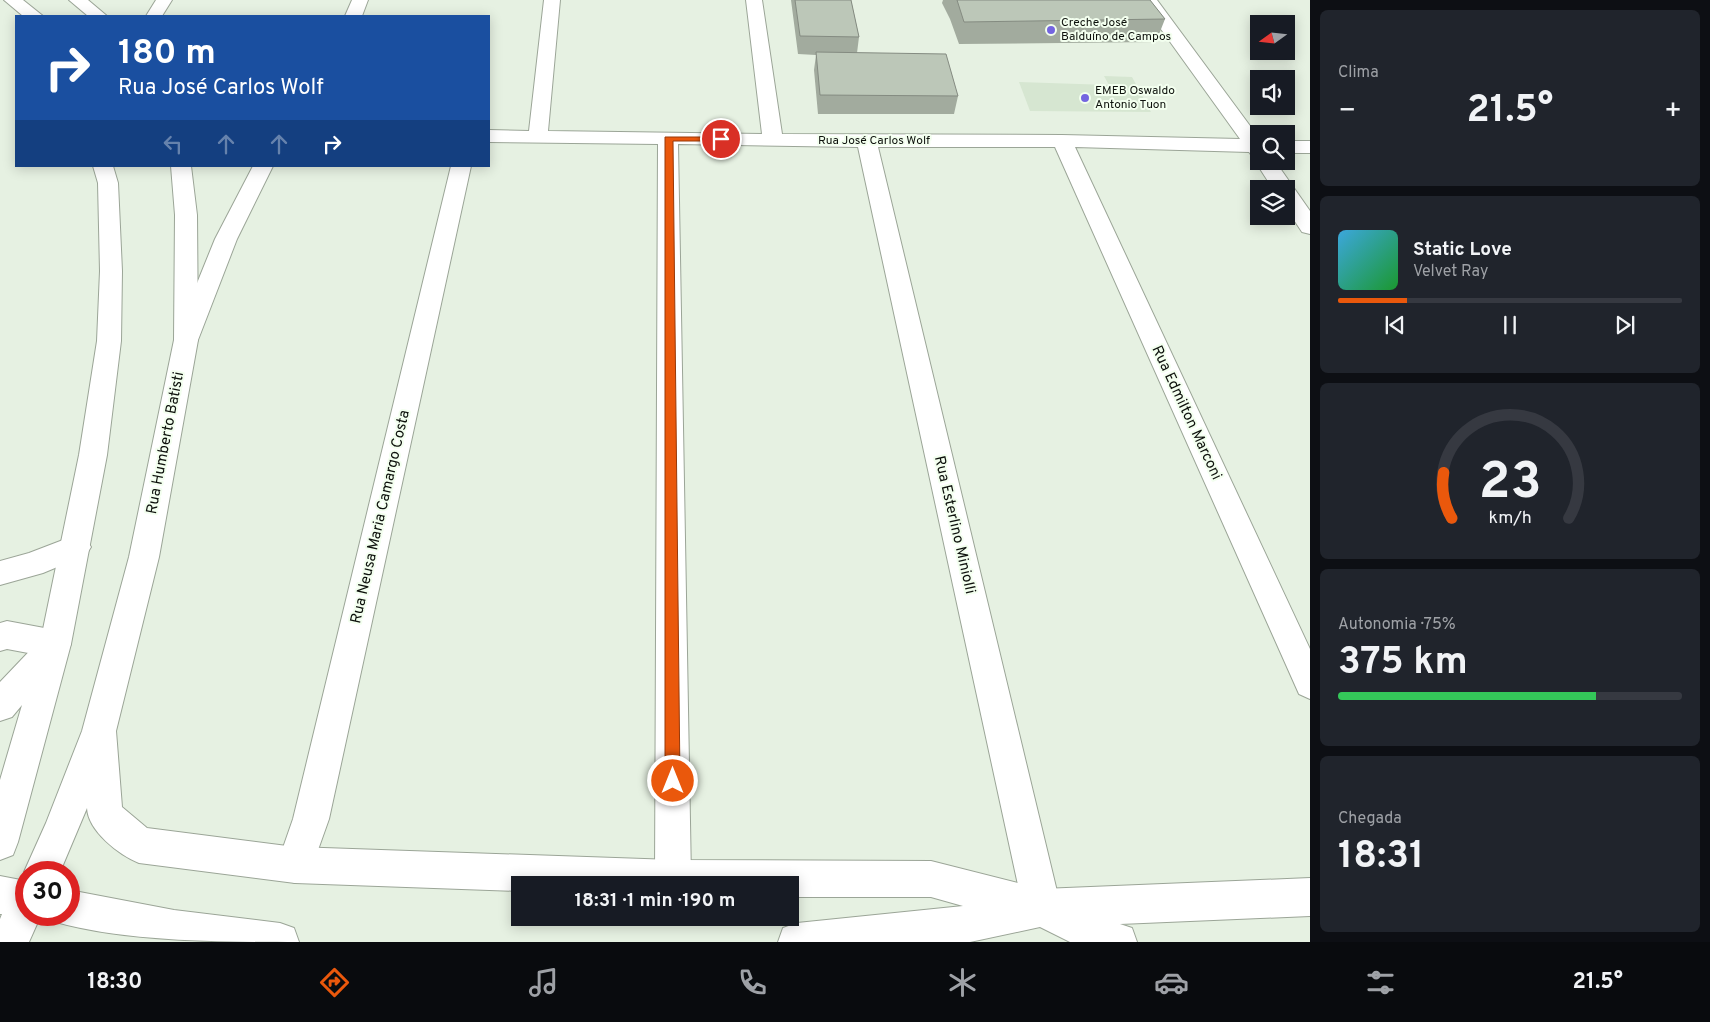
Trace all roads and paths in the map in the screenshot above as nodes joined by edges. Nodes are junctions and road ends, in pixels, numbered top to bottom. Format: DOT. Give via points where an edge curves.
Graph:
graph roads {
  1 [pos="12,0"];
  2 [pos="77,0"];
  3 [pos="164,0"];
  4 [pos="360,0"];
  5 [pos="552,0"];
  6 [pos="754,0"];
  7 [pos="1148,0"];
  8 [pos="33,15"];
  9 [pos="97,15"];
  10 [pos="155,15"];
  11 [pos="354,15"];
  12 [pos="490,136"];
  13 [pos="538,136"];
  14 [pos="668,138"];
  15 [pos="773,140"];
  16 [pos="1250,140"];
  17 [pos="867,141"];
  18 [pos="1062,141"];
  19 [pos="1295,147"];
  20 [pos="1310,148"];
  21 [pos="1250,151"];
  22 [pos="103,167"];
  23 [pos="181,167"];
  24 [pos="262,167"];
  25 [pos="461,167"];
  26 [pos="1295,205"];
  27 [pos="1310,227"];
  28 [pos="186,340"];
  29 [pos="76,547"];
  30 [pos="0,573"];
  31 [pos="0,638"];
  32 [pos="55,644"];
  33 [pos="1310,684"];
  34 [pos="0,706"];
  35 [pos="99,731"];
  36 [pos="0,842"];
  37 [pos="47,861"];
  38 [pos="294,865"];
  39 [pos="615,876"];
  40 [pos="673,876"];
  41 [pos="799,879"];
  42 [pos="0,895"];
  43 [pos="1310,897"];
  44 [pos="15,898"];
  45 [pos="1042,908"];
  46 [pos="80,911"];
  47 [pos="17,926"];
  48 [pos="9,942"];
  49 [pos="280,942"];
  50 [pos="797,942"];
  51 [pos="1118,942"];
  1 -- 8 [label="street"];
  2 -- 9 [label="street"];
  3 -- 10 [label="street"];
  4 -- 11 [label="street"];
  5 -- 13 [label="street"];
  6 -- 15 [label="street"];
  7 -- 16 [label="street"];
  12 -- 13 [label="street, Rua José Carlos Wolf"];
  13 -- 14 [label="street, Rua José Carlos Wolf"];
  14 -- 15 [label="street, Rua José Carlos Wolf"];
  14 -- 40 [label="street"];
  15 -- 17 [label="street, Rua José Carlos Wolf"];
  17 -- 18 [label="street, Rua José Carlos Wolf"];
  17 -- 45 [label="street, Rua Esterlino Miniolli"];
  18 -- 21 [label="street, Rua José Carlos Wolf"];
  18 -- 33 [label="street, Rua Edmilton Marconi"];
  19 -- 20 [label="street"];
  22 -- 29 [label="street" via="108,183 111,271 109,341"];
  23 -- 28 [label="street" via="186,214"];
  24 -- 28 [label="street, Rua Humberto Batisti" via="226,239"];
  25 -- 38 [label="street, Rua Neusa Maria Camargo Costa" via="311,819"];
  26 -- 27 [label="street"];
  28 -- 35 [label="street, Rua Humberto Batisti" via="144,557"];
  29 -- 30 [label="street"];
  29 -- 32 [label="street"];
  31 -- 32 [label="street" via="8,635"];
  32 -- 34 [label="street"];
  32 -- 36 [label="street"];
  35 -- 37 [label="street"];
  35 -- 38 [label="street" via="105,815 139,845"];
  38 -- 39 [label="street"];
  41 -- 45 [label="street" via="931,880"];
  42 -- 44 [label="street"];
  43 -- 45 [label="street"];
  45 -- 50 [label="street" via="960,925"];
  45 -- 51 [label="street" via="1100,937"];
  46 -- 49 [label="street" via="220,936"];
  47 -- 48 [label="street"];
}
